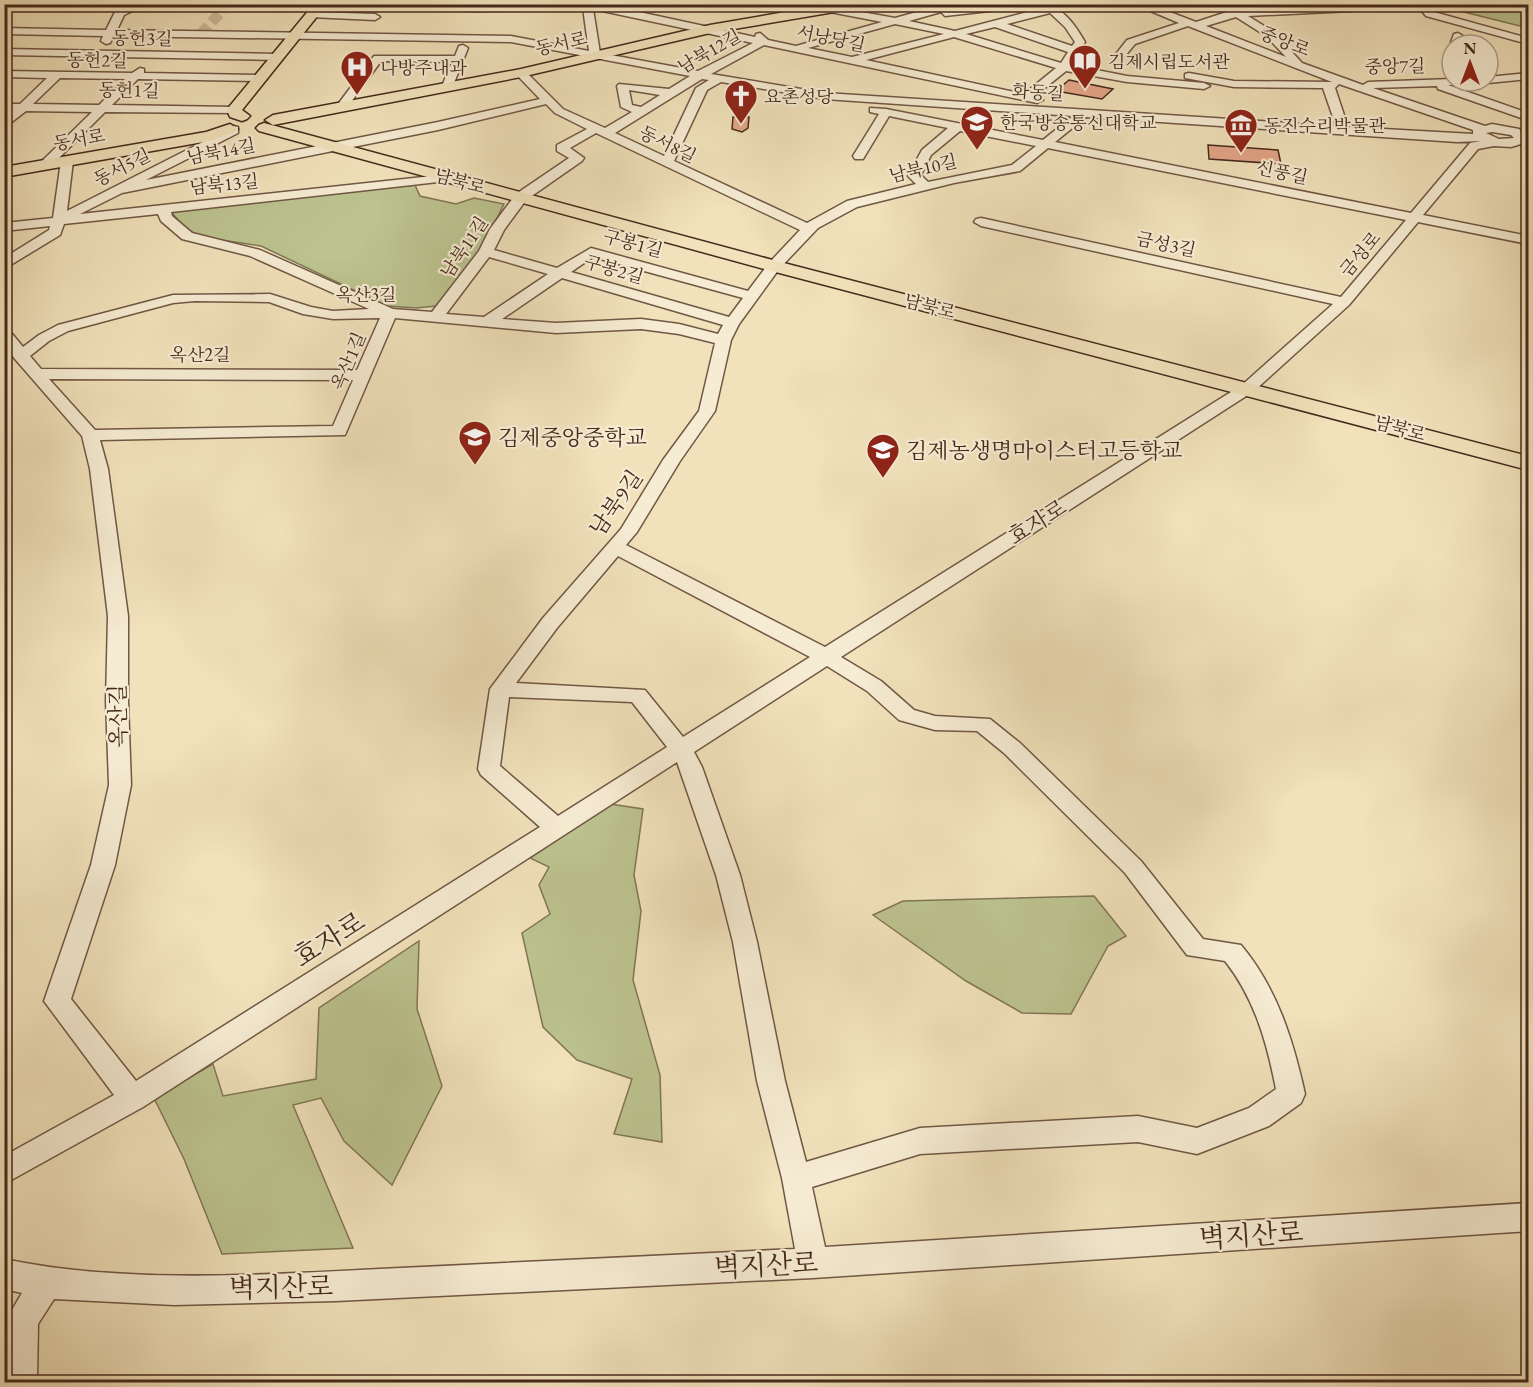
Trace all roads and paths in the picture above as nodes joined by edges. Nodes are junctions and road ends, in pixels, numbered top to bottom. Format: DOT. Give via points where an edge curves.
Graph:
graph roads {
  1 [pos="143,4"];
  2 [pos="355,4"];
  3 [pos="858,4"];
  4 [pos="959,4"];
  5 [pos="1140,4"];
  6 [pos="1219,4"];
  7 [pos="1282,4"];
  8 [pos="1346,4"];
  9 [pos="590,5"];
  10 [pos="1421,5"];
  11 [pos="1440,5"];
  12 [pos="1048,6"];
  13 [pos="841,7"];
  14 [pos="1318,7"];
  15 [pos="123,8"];
  16 [pos="1232,8"];
  17 [pos="317,10"];
  18 [pos="1294,11"];
  19 [pos="1430,14"];
  20 [pos="398,15"];
  21 [pos="914,17"];
  22 [pos="748,22"];
  23 [pos="894,22"];
  24 [pos="473,23"];
  25 [pos="993,23"];
  26 [pos="1191,25"];
  27 [pos="710,29"];
  28 [pos="4,31"];
  29 [pos="60,32"];
  30 [pos="1528,32"];
  31 [pos="110,33"];
  32 [pos="953,33"];
  33 [pos="1452,33"];
  34 [pos="176,34"];
  35 [pos="295,36"];
  36 [pos="384,37"];
  37 [pos="1515,38"];
  38 [pos="764,41"];
  39 [pos="1528,41"];
  40 [pos="796,48"];
  41 [pos="1076,51"];
  42 [pos="4,52"];
  43 [pos="36,53"];
  44 [pos="101,54"];
  45 [pos="114,54"];
  46 [pos="1121,54"];
  47 [pos="157,55"];
  48 [pos="595,56"];
  49 [pos="278,57"];
  50 [pos="458,59"];
  51 [pos="855,60"];
  52 [pos="1064,67"];
  53 [pos="1302,68"];
  54 [pos="521,73"];
  55 [pos="700,75"];
  56 [pos="7,76"];
  57 [pos="56,76"];
  58 [pos="106,76"];
  59 [pos="1528,76"];
  60 [pos="134,77"];
  61 [pos="261,78"];
  62 [pos="718,79"];
  63 [pos="1500,79"];
  64 [pos="1154,82"];
  65 [pos="1433,83"];
  66 [pos="1440,83"];
  67 [pos="1328,85"];
  68 [pos="1351,85"];
  69 [pos="448,86"];
  70 [pos="1204,87"];
  71 [pos="673,93"];
  72 [pos="825,96"];
  73 [pos="1027,97"];
  74 [pos="92,98"];
  75 [pos="549,100"];
  76 [pos="4,107"];
  77 [pos="22,107"];
  78 [pos="342,107"];
  79 [pos="105,108"];
  80 [pos="644,111"];
  81 [pos="886,112"];
  82 [pos="238,113"];
  83 [pos="1084,114"];
  84 [pos="1528,117"];
  85 [pos="269,124"];
  86 [pos="4,125"];
  87 [pos="87,125"];
  88 [pos="958,126"];
  89 [pos="1528,126"];
  90 [pos="232,130"];
  91 [pos="602,131"];
  92 [pos="1343,131"];
  93 [pos="1486,136"];
  94 [pos="1522,138"];
  95 [pos="1050,143"];
  96 [pos="332,147"];
  97 [pos="859,156"];
  98 [pos="67,161"];
  99 [pos="667,164"];
  100 [pos="45,165"];
  101 [pos="4,172"];
  102 [pos="447,177"];
  103 [pos="925,186"];
  104 [pos="117,190"];
  105 [pos="521,197"];
  106 [pos="163,208"];
  107 [pos="1414,217"];
  108 [pos="60,219"];
  109 [pos="981,222"];
  110 [pos="4,227"];
  111 [pos="810,230"];
  112 [pos="1528,240"];
  113 [pos="486,252"];
  114 [pos="4,265"];
  115 [pos="774,266"];
  116 [pos="559,274"];
  117 [pos="752,296"];
  118 [pos="1344,302"];
  119 [pos="390,313"];
  120 [pos="437,316"];
  121 [pos="488,322"];
  122 [pos="732,323"];
  123 [pos="4,333"];
  124 [pos="723,340"];
  125 [pos="21,356"];
  126 [pos="36,374"];
  127 [pos="363,375"];
  128 [pos="1248,388"];
  129 [pos="90,435"];
  130 [pos="1528,462"];
  131 [pos="615,547"];
  132 [pos="825,656"];
  133 [pos="500,689"];
  134 [pos="681,749"];
  135 [pos="557,828"];
  136 [pos="133,1098"];
  137 [pos="4,1171"];
  138 [pos="796,1178"];
  139 [pos="1528,1217"];
  140 [pos="813,1263"];
  141 [pos="4,1274"];
  142 [pos="46,1283"];
  143 [pos="21,1383"];
  1 -- 15 [label="street"];
  2 -- 20 [label="street, 서낭당길"];
  3 -- 13 [label="main road, 동서로"];
  4 -- 21 [label="street"];
  5 -- 26 [label="street, 중앙로"];
  6 -- 16 [label="street"];
  7 -- 18 [label="street"];
  8 -- 14 [label="street" via="1351,8"];
  9 -- 24 [label="street, 서낭당길"];
  9 -- 27 [label="street, 서낭당길"];
  9 -- 48 [label="street"];
  10 -- 11 [label="street"];
  10 -- 19 [label="street"];
  12 -- 21 [label="street" via="1007,6"];
  12 -- 25 [label="street"];
  12 -- 41 [label="street" via="1076,35 1080,42"];
  13 -- 22 [label="main road, 동서로"];
  13 -- 23 [label="street"];
  14 -- 18 [label="street"];
  15 -- 31 [label="street"];
  16 -- 18 [label="street"];
  16 -- 26 [label="street"];
  16 -- 53 [label="street" via="1270,34"];
  17 -- 20 [label="street"];
  17 -- 35 [label="main road"];
  19 -- 33 [label="street"];
  19 -- 37 [label="street"];
  20 -- 24 [label="street, 서낭당길"];
  20 -- 36 [label="street"];
  21 -- 23 [label="street"];
  22 -- 27 [label="main road, 동서로"];
  22 -- 38 [label="street"];
  23 -- 32 [label="street"];
  23 -- 40 [label="street"];
  24 -- 36 [label="street"];
  24 -- 48 [label="street, 화동길" via="511,39"];
  24 -- 50 [label="street"];
  25 -- 32 [label="street"];
  25 -- 41 [label="street"];
  26 -- 46 [label="street" via="1131,42"];
  26 -- 53 [label="street, 중앙로"];
  27 -- 38 [label="street, 서낭당길"];
  27 -- 48 [label="main road, 동서로"];
  28 -- 29 [label="street"];
  29 -- 31 [label="street"];
  29 -- 43 [label="street"];
  30 -- 37 [label="street"];
  31 -- 34 [label="street"];
  31 -- 44 [label="street"];
  32 -- 51 [label="street"];
  32 -- 52 [label="street"];
  34 -- 35 [label="street"];
  34 -- 47 [label="street"];
  35 -- 36 [label="street"];
  35 -- 49 [label="main road"];
  37 -- 39 [label="street"];
  38 -- 40 [label="street, 서낭당길"];
  38 -- 55 [label="street, 남북12길"];
  40 -- 51 [label="street, 서낭당길"];
  41 -- 52 [label="street"];
  42 -- 43 [label="street, 동헌3길"];
  43 -- 44 [label="street, 동헌3길"];
  43 -- 56 [label="street"];
  44 -- 45 [label="street, 동헌3길"];
  45 -- 47 [label="street, 동헌3길"];
  45 -- 58 [label="street" via="116,60"];
  47 -- 49 [label="street, 동헌3길"];
  47 -- 60 [label="street"];
  48 -- 54 [label="main road, 동서로"];
  48 -- 55 [label="street, 화동길"];
  49 -- 61 [label="main road"];
  50 -- 69 [label="street"];
  50 -- 78 [label="street" via="378,58"];
  51 -- 73 [label="street, 서낭당길"];
  52 -- 64 [label="street"];
  52 -- 73 [label="street"];
  53 -- 68 [label="street, 중앙로"];
  54 -- 69 [label="main road, 동서로"];
  54 -- 75 [label="street, 동서8길"];
  55 -- 62 [label="street, 화동길"];
  55 -- 71 [label="street, 남북12길"];
  56 -- 57 [label="street, 동헌2길"];
  57 -- 58 [label="street, 동헌2길"];
  57 -- 77 [label="street"];
  58 -- 60 [label="street, 동헌2길"];
  58 -- 74 [label="street"];
  59 -- 63 [label="street"];
  60 -- 61 [label="street, 동헌2길"];
  60 -- 79 [label="street"];
  61 -- 82 [label="main road"];
  62 -- 72 [label="street, 화동길"];
  62 -- 99 [label="street" via="702,88"];
  64 -- 67 [label="street, 중앙로" via="1162,72 1234,84"];
  64 -- 70 [label="street"];
  65 -- 66 [label="street, 중앙7길"];
  65 -- 68 [label="street, 중앙7길"];
  65 -- 84 [label="street"];
  67 -- 68 [label="street, 중앙로"];
  67 -- 92 [label="street"];
  68 -- 93 [label="street, 중앙로"];
  69 -- 78 [label="main road, 동서로"];
  71 -- 80 [label="street, 남북12길"];
  71 -- 80 [label="street, 남북12길" via="623,86 627,107"];
  72 -- 81 [label="street, 신풍길" via="834,102"];
  72 -- 83 [label="street, 화동길"];
  73 -- 83 [label="street, 서낭당길"];
  74 -- 77 [label="street, 동헌1길"];
  74 -- 79 [label="street, 동헌1길"];
  74 -- 87 [label="street"];
  75 -- 91 [label="street, 동서8길" via="559,111"];
  75 -- 96 [label="street, 남북로"];
  76 -- 77 [label="street, 동헌1길"];
  77 -- 86 [label="street"];
  78 -- 85 [label="main road, 동서로"];
  79 -- 82 [label="street, 동헌1길"];
  79 -- 87 [label="street"];
  80 -- 91 [label="street, 남북12길"];
  81 -- 88 [label="street, 신풍길"];
  81 -- 97 [label="street"];
  82 -- 85 [label="main road" via="263,115"];
  82 -- 90 [label="main road" via="228,123"];
  83 -- 92 [label="street, 화동길"];
  83 -- 95 [label="street, 남북10길"];
  85 -- 90 [label="main road, 동서로" via="248,131"];
  85 -- 96 [label="main road, 남북로"];
  87 -- 100 [label="street"];
  88 -- 95 [label="street, 신풍길"];
  88 -- 103 [label="street" via="926,153 914,176"];
  89 -- 94 [label="street"];
  90 -- 98 [label="main road, 동서로"];
  90 -- 104 [label="street, 동서5길"];
  91 -- 99 [label="street, 동서8길"];
  91 -- 105 [label="street, 남북12길" via="561,148 578,159"];
  92 -- 93 [label="street, 화동길" via="1472,139"];
  93 -- 94 [label="street" via="1516,143"];
  93 -- 94 [label="street" via="1492,128"];
  93 -- 107 [label="street, 금성로"];
  95 -- 103 [label="street, 남북10길" via="1017,168"];
  95 -- 107 [label="street, 신풍길"];
  96 -- 102 [label="main road, 남북로"];
  96 -- 104 [label="street, 남북14길"];
  98 -- 100 [label="main road, 동서로"];
  98 -- 108 [label="street"];
  99 -- 111 [label="street, 동서8길"];
  100 -- 101 [label="main road, 동서로"];
  102 -- 105 [label="main road, 남북로"];
  102 -- 106 [label="street, 남북13길"];
  103 -- 111 [label="street, 남북10길" via="852,204"];
  104 -- 108 [label="street, 동서5길"];
  105 -- 113 [label="street, 남북11길" via="497,229"];
  105 -- 115 [label="main road, 남북로"];
  106 -- 108 [label="street, 남북13길"];
  106 -- 119 [label="street, 옥산1길" via="166,218 187,236 255,253"];
  107 -- 112 [label="street, 신풍길"];
  107 -- 118 [label="street, 금성로"];
  108 -- 110 [label="street, 남북13길"];
  108 -- 114 [label="street" via="55,232"];
  109 -- 118 [label="street, 금성3길"];
  111 -- 115 [label="street, 남북10길"];
  113 -- 116 [label="street, 구봉2길"];
  113 -- 120 [label="street, 남북11길"];
  115 -- 117 [label="street, 남북9길"];
  115 -- 128 [label="main road, 남북로"];
  116 -- 117 [label="street, 구봉1길" via="591,252"];
  116 -- 121 [label="street, 구봉1길"];
  116 -- 122 [label="street, 구봉2길"];
  117 -- 122 [label="street, 남북9길"];
  118 -- 128 [label="street, 금성로"];
  119 -- 120 [label="street, 옥산3길"];
  119 -- 125 [label="street, 옥산3길" via="321,314 258,297 173,298 63,328"];
  119 -- 127 [label="street, 옥산1길"];
  120 -- 121 [label="street, 옥산3길"];
  121 -- 124 [label="street, 옥산3길" via="556,328 641,324"];
  122 -- 124 [label="street, 남북9길"];
  123 -- 125 [label="street, 옥산길"];
  124 -- 131 [label="street, 남북9길" via="707,411"];
  125 -- 126 [label="street, 옥산길"];
  126 -- 127 [label="street, 옥산2길"];
  126 -- 129 [label="street, 옥산길"];
  127 -- 129 [label="street, 옥산1길" via="339,431"];
  128 -- 130 [label="main road, 남북로"];
  128 -- 132 [label="street, 효자로"];
  129 -- 136 [label="street, 옥산길" via="99,469 118,616 120,785 103,864 57,1001"];
  131 -- 132 [label="street"];
  131 -- 133 [label="street, 남북9길"];
  132 -- 134 [label="street, 효자로"];
  132 -- 138 [label="street" via="874,686 907,715 934,723 982,724 1012,748 1133,867 1196,948 1232,952 1247,969 1281,1044 1291,1094 1259,1117 1197,1141 1138,1129 920,1141"];
  133 -- 134 [label="street" via="638,695"];
  133 -- 135 [label="street" via="489,769"];
  134 -- 135 [label="street, 효자로"];
  134 -- 138 [label="street" via="692,767 728,875 771,1081"];
  135 -- 136 [label="street, 효자로"];
  136 -- 137 [label="street, 효자로"];
  138 -- 140 [label="street"];
  139 -- 140 [label="street, 벽지산로"];
  140 -- 142 [label="street, 벽지산로" via="336,1286 174,1290"];
  141 -- 142 [label="street, 벽지산로"];
  142 -- 143 [label="street" via="22,1320"];
}
